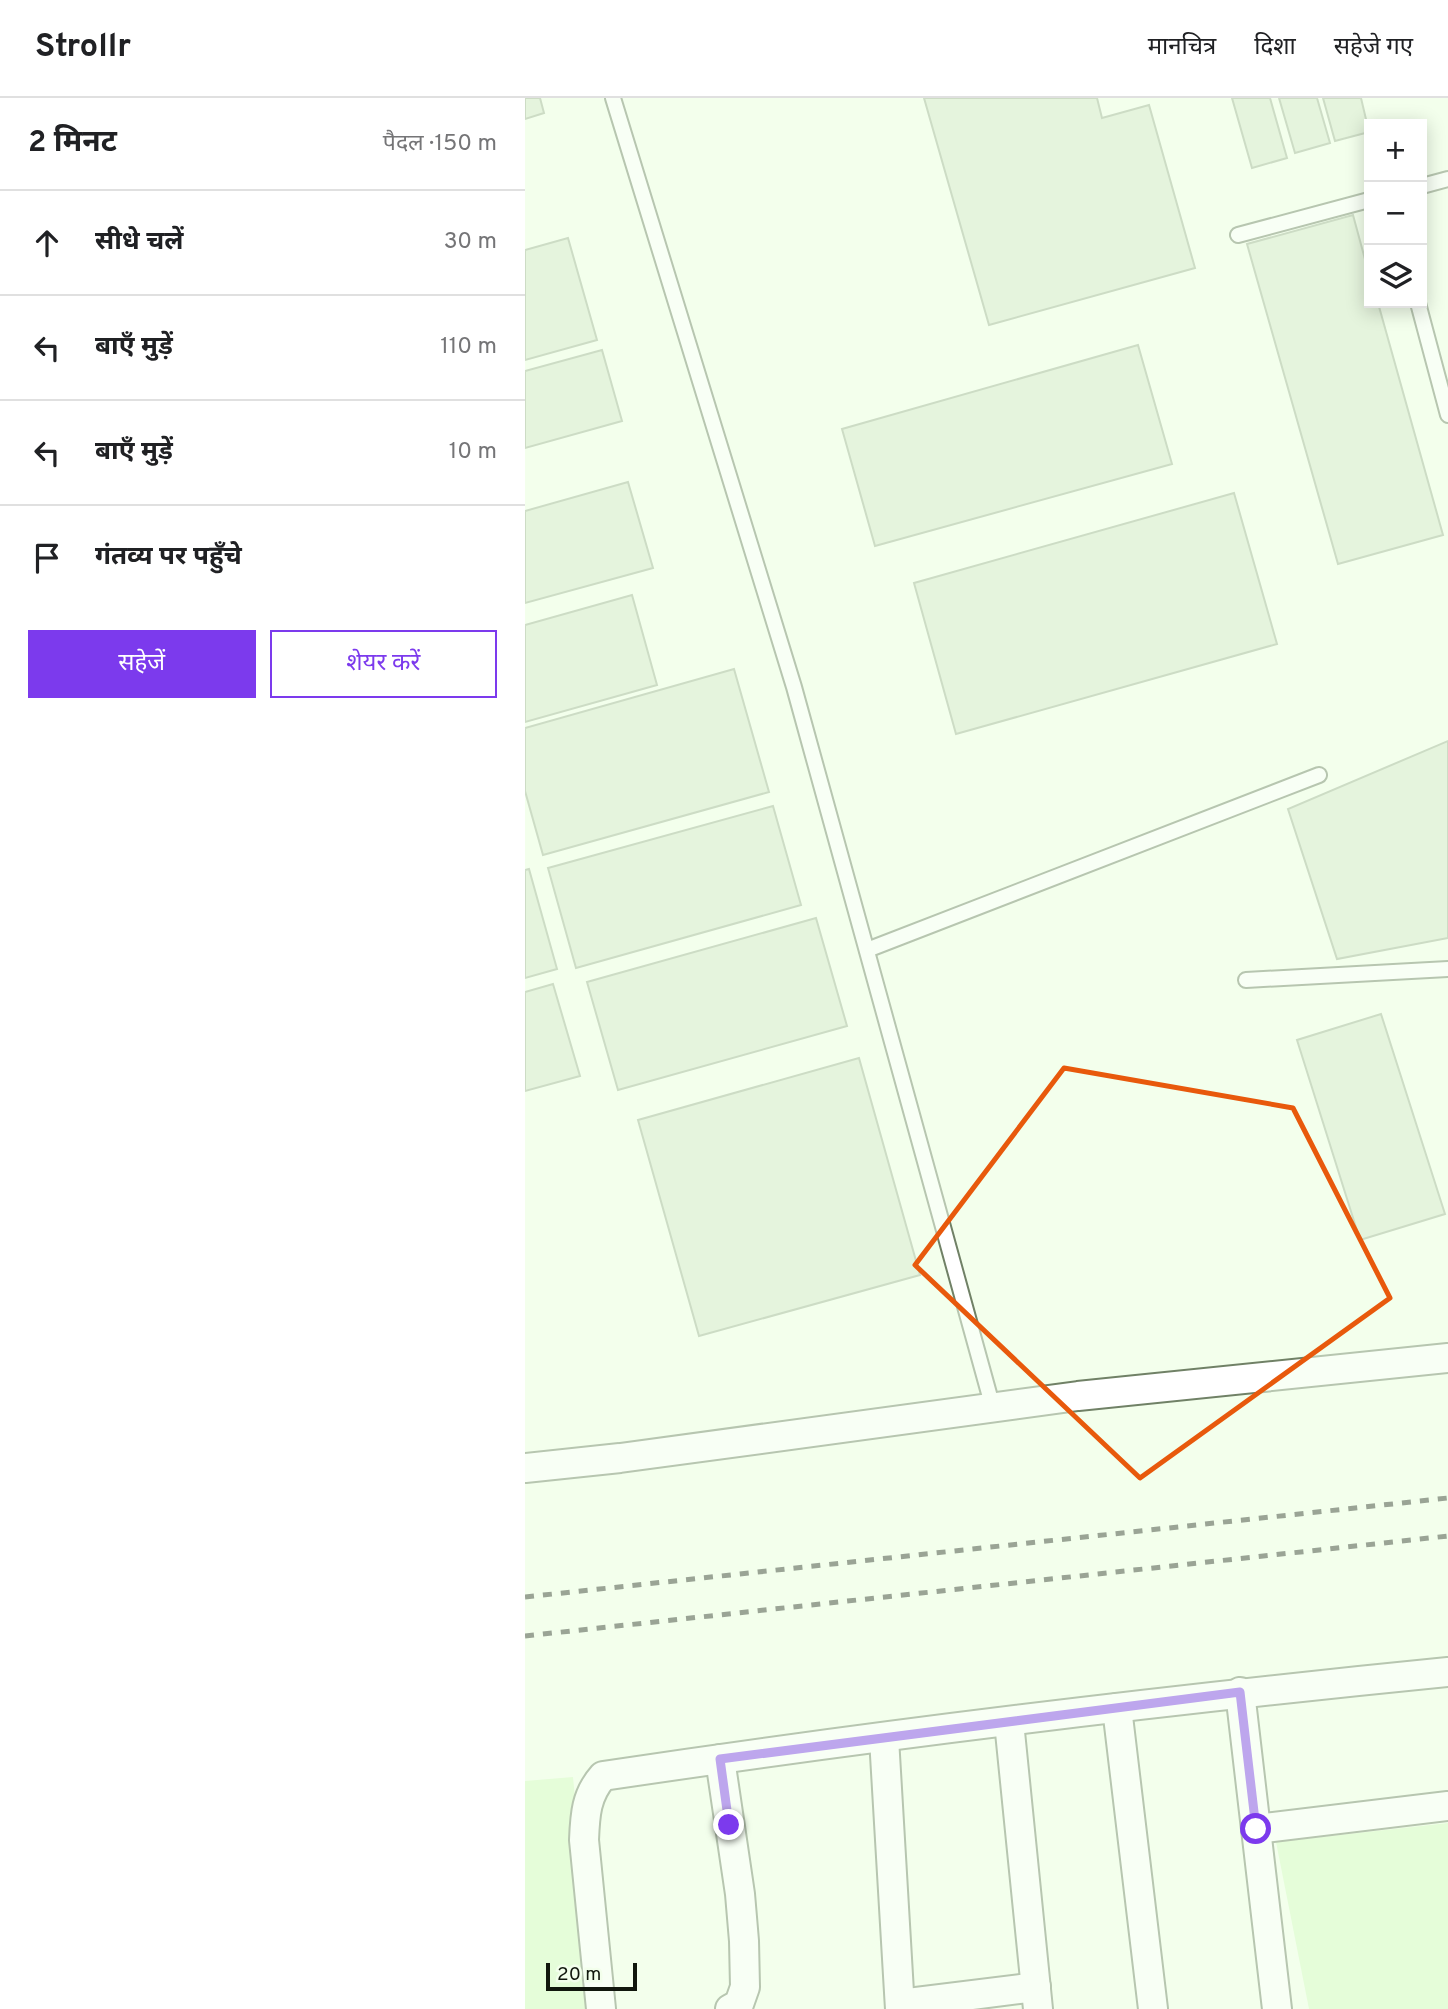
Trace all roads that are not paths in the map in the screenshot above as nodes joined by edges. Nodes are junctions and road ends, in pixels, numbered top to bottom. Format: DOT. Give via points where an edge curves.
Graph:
graph roads {
  1 [pos="613,98"];
  2 [pos="1448,179"];
  3 [pos="1427,185"];
  4 [pos="1364,201"];
  5 [pos="1238,235"];
  6 [pos="1419,308"];
  7 [pos="1448,415"];
  8 [pos="1319,775"];
  9 [pos="867,950"];
  10 [pos="1448,969"];
  11 [pos="1246,980"];
  12 [pos="1448,1358"];
  13 [pos="993,1408"];
  14 [pos="525,1468"];
  15 [pos="1448,1672"];
  16 [pos="1240,1692"];
  17 [pos="1117,1708"];
  18 [pos="1009,1722"];
  19 [pos="884,1738"];
  20 [pos="720,1759"];
  21 [pos="1448,1806"];
  22 [pos="1256,1829"];
  23 [pos="1037,1998"];
  24 [pos="900,2007"];
  25 [pos="601,2009"];
  26 [pos="730,2009"];
  27 [pos="1153,2009"];
  28 [pos="1277,2009"];
  1 -- 9 [label="lane" via="795,687"];
  2 -- 3 [label="lane"];
  4 -- 5 [label="lane"];
  6 -- 7 [label="lane"];
  8 -- 9 [label="lane"];
  9 -- 13 [label="lane"];
  10 -- 11 [label="lane"];
  12 -- 13 [label="street"];
  13 -- 14 [label="street"];
  15 -- 16 [label="street"];
  16 -- 17 [label="street"];
  16 -- 22 [label="street"];
  17 -- 18 [label="street"];
  17 -- 27 [label="street"];
  18 -- 19 [label="street"];
  18 -- 23 [label="street"];
  19 -- 20 [label="street"];
  19 -- 24 [label="street"];
  20 -- 25 [label="street" via="603,1776 593,1787 585,1812 584,1840"];
  20 -- 26 [label="street" via="743,1931 745,1987 739,2004"];
  21 -- 22 [label="street"];
  22 -- 28 [label="street"];
  23 -- 24 [label="street"];
}
